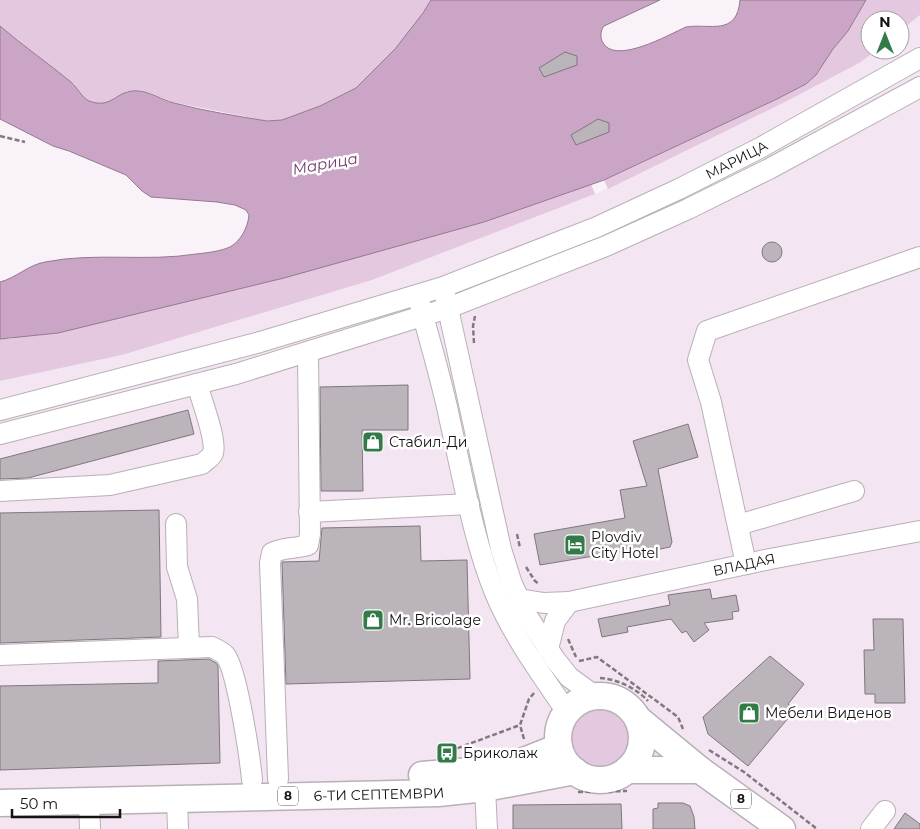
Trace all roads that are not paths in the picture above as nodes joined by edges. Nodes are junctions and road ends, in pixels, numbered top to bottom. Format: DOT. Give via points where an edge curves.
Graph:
graph roads {
  1 [pos="920,58"];
  2 [pos="920,87"];
  3 [pos="920,257"];
  4 [pos="443,287"];
  5 [pos="418,294"];
  6 [pos="448,308"];
  7 [pos="423,316"];
  8 [pos="308,352"];
  9 [pos="197,384"];
  10 [pos="0,410"];
  11 [pos="0,434"];
  12 [pos="0,491"];
  13 [pos="854,492"];
  14 [pos="469,504"];
  15 [pos="309,512"];
  16 [pos="176,524"];
  17 [pos="738,525"];
  18 [pos="920,530"];
  19 [pos="746,564"];
  20 [pos="519,599"];
  21 [pos="569,602"];
  22 [pos="189,647"];
  23 [pos="548,649"];
  24 [pos="0,654"];
  25 [pos="595,696"];
  26 [pos="567,712"];
  27 [pos="638,719"];
  28 [pos="559,747"];
  29 [pos="701,758"];
  30 [pos="278,779"];
  31 [pos="252,780"];
  32 [pos="628,781"];
  33 [pos="575,782"];
  34 [pos="0,786"];
  35 [pos="485,788"];
  36 [pos="177,799"];
  37 [pos="89,801"];
  38 [pos="0,803"];
  39 [pos="885,811"];
  40 [pos="90,829"];
  41 [pos="178,829"];
  42 [pos="486,829"];
  43 [pos="782,829"];
  44 [pos="871,829"];
  1 -- 4 [label="street, МАРИЦА" via="679,190 597,227"];
  2 -- 6 [label="street, МАРИЦА" via="688,209 606,246"];
  3 -- 17 [label="street" via="707,331 698,360 711,402"];
  4 -- 5 [label="street, МАРИЦА"];
  4 -- 6 [label="street"];
  5 -- 7 [label="street"];
  5 -- 10 [label="street, МАРИЦА" via="260,342"];
  6 -- 7 [label="street, МАРИЦА"];
  6 -- 20 [label="street" via="501,549"];
  7 -- 8 [label="street, МАРИЦА"];
  7 -- 14 [label="street"];
  8 -- 9 [label="street, МАРИЦА"];
  8 -- 15 [label="street"];
  9 -- 11 [label="street, МАРИЦА"];
  9 -- 12 [label="street" via="214,440 214,451 202,464 110,484"];
  13 -- 17 [label="street"];
  14 -- 15 [label="street"];
  14 -- 26 [label="street" via="482,554 508,621"];
  15 -- 30 [label="street" via="308,544 272,553 270,563"];
  16 -- 22 [label="street" via="177,567 187,600"];
  17 -- 19 [label="street"];
  18 -- 19 [label="street, ВЛАДАЯ"];
  19 -- 21 [label="street, ВЛАДАЯ"];
  20 -- 21 [label="street, ВЛАДАЯ"];
  20 -- 23 [label="street"];
  21 -- 23 [label="street" via="555,621"];
  22 -- 24 [label="street"];
  22 -- 31 [label="street" via="212,647 225,654 232,669"];
  23 -- 25 [label="street" via="569,677"];
  25 -- 26 [label="main road" via="579,702"];
  25 -- 27 [label="main road, 8" via="620,701"];
  26 -- 28 [label="main road" via="559,729"];
  27 -- 29 [label="main road, 8"];
  27 -- 32 [label="main road" via="641,747"];
  28 -- 30 [label="main road, 6-ТИ СЕПТЕМВРИ / 8" via="516,764 483,770 433,775"];
  28 -- 33 [label="main road"];
  29 -- 32 [label="main road"];
  29 -- 43 [label="main road, 8"];
  30 -- 31 [label="main road, 6-ТИ СЕПТЕМВРИ / 8"];
  31 -- 34 [label="main road, 6-ТИ СЕПТЕМВРИ / 8"];
  32 -- 33 [label="main road" via="619,775 601,780 583,776"];
  33 -- 35 [label="main road, 6-ТИ СЕПТЕМВРИ / 8"];
  35 -- 36 [label="main road, 6-ТИ СЕПТЕМВРИ / 8"];
  35 -- 42 [label="street"];
  36 -- 37 [label="main road, 6-ТИ СЕПТЕМВРИ / 8"];
  36 -- 41 [label="street"];
  37 -- 38 [label="main road, 6-ТИ СЕПТЕМВРИ / 8"];
  37 -- 40 [label="street"];
  39 -- 44 [label="street"];
}
